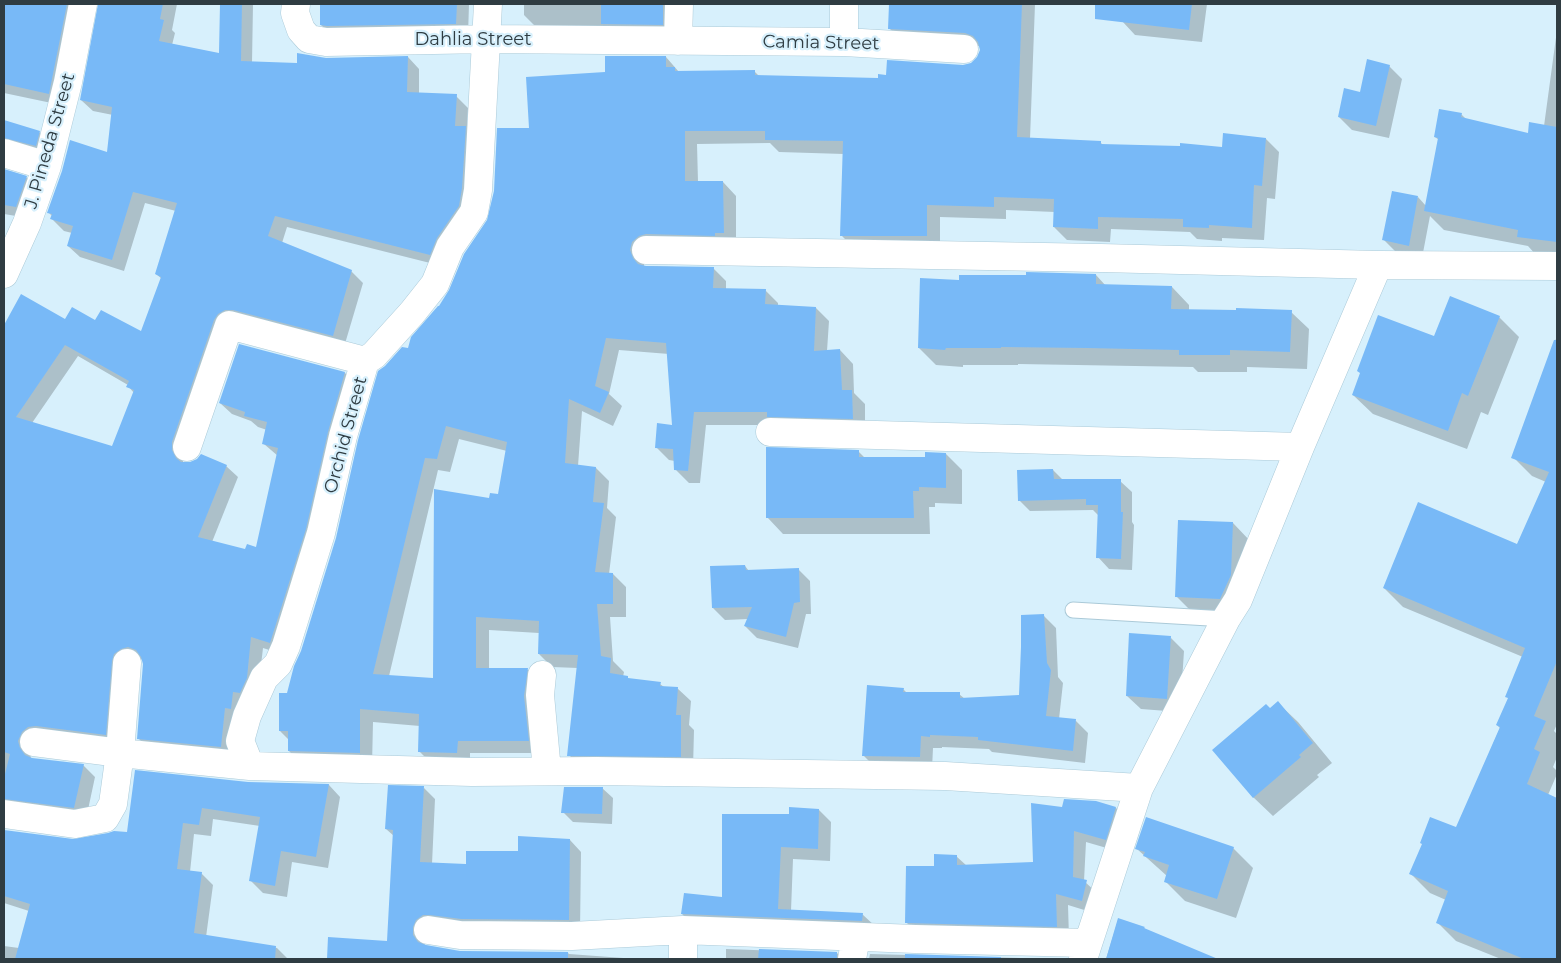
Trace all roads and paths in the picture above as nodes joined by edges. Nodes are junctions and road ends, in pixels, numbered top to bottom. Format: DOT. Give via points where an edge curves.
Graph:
graph roads {
  1 [pos="83,4"];
  2 [pos="296,4"];
  3 [pos="488,4"];
  4 [pos="679,4"];
  5 [pos="844,4"];
  6 [pos="487,39"];
  7 [pos="678,41"];
  8 [pos="844,42"];
  9 [pos="964,49"];
  10 [pos="4,153"];
  11 [pos="47,166"];
  12 [pos="646,250"];
  13 [pos="1378,265"];
  14 [pos="1557,266"];
  15 [pos="4,274"];
  16 [pos="365,361"];
  17 [pos="770,432"];
  18 [pos="187,447"];
  19 [pos="1300,447"];
  20 [pos="1073,610"];
  21 [pos="1226,620"];
  22 [pos="127,663"];
  23 [pos="542,675"];
  24 [pos="34,742"];
  25 [pos="120,753"];
  26 [pos="250,766"];
  27 [pos="547,771"];
  28 [pos="1139,788"];
  29 [pos="4,814"];
  30 [pos="428,930"];
  31 [pos="683,930"];
  32 [pos="854,948"];
  33 [pos="1085,951"];
  34 [pos="683,959"];
  1 -- 11 [label="street, J. Pineda Street"];
  2 -- 6 [label="street, Dahlia Street" via="295,13 301,30 309,39 326,42"];
  3 -- 6 [label="street, Orchid Street"];
  4 -- 7 [label="street"];
  5 -- 8 [label="street"];
  6 -- 7 [label="street, Dahlia Street"];
  6 -- 16 [label="street, Orchid Street" via="474,212 450,247 435,284 374,355"];
  7 -- 8 [label="street, Camia Street"];
  8 -- 9 [label="street, Camia Street"];
  10 -- 11 [label="street"];
  11 -- 15 [label="street, J. Pineda Street" via="27,223"];
  12 -- 13 [label="street"];
  13 -- 14 [label="street"];
  13 -- 19 [label="street"];
  16 -- 18 [label="street" via="229,325"];
  16 -- 26 [label="street, Orchid Street" via="343,436 321,533 286,646 278,664 264,678 247,716 240,741"];
  17 -- 19 [label="street"];
  19 -- 21 [label="street" via="1238,600"];
  20 -- 21 [label="lane"];
  21 -- 28 [label="street"];
  22 -- 25 [label="street"];
  23 -- 27 [label="street" via="540,695"];
  24 -- 25 [label="street"];
  25 -- 26 [label="street"];
  25 -- 29 [label="street" via="113,804 105,818 76,824"];
  26 -- 27 [label="street"];
  27 -- 28 [label="street" via="945,776"];
  28 -- 33 [label="street"];
  30 -- 31 [label="street" via="460,935 572,936"];
  31 -- 32 [label="street"];
  31 -- 34 [label="street"];
  32 -- 33 [label="street"];
}
